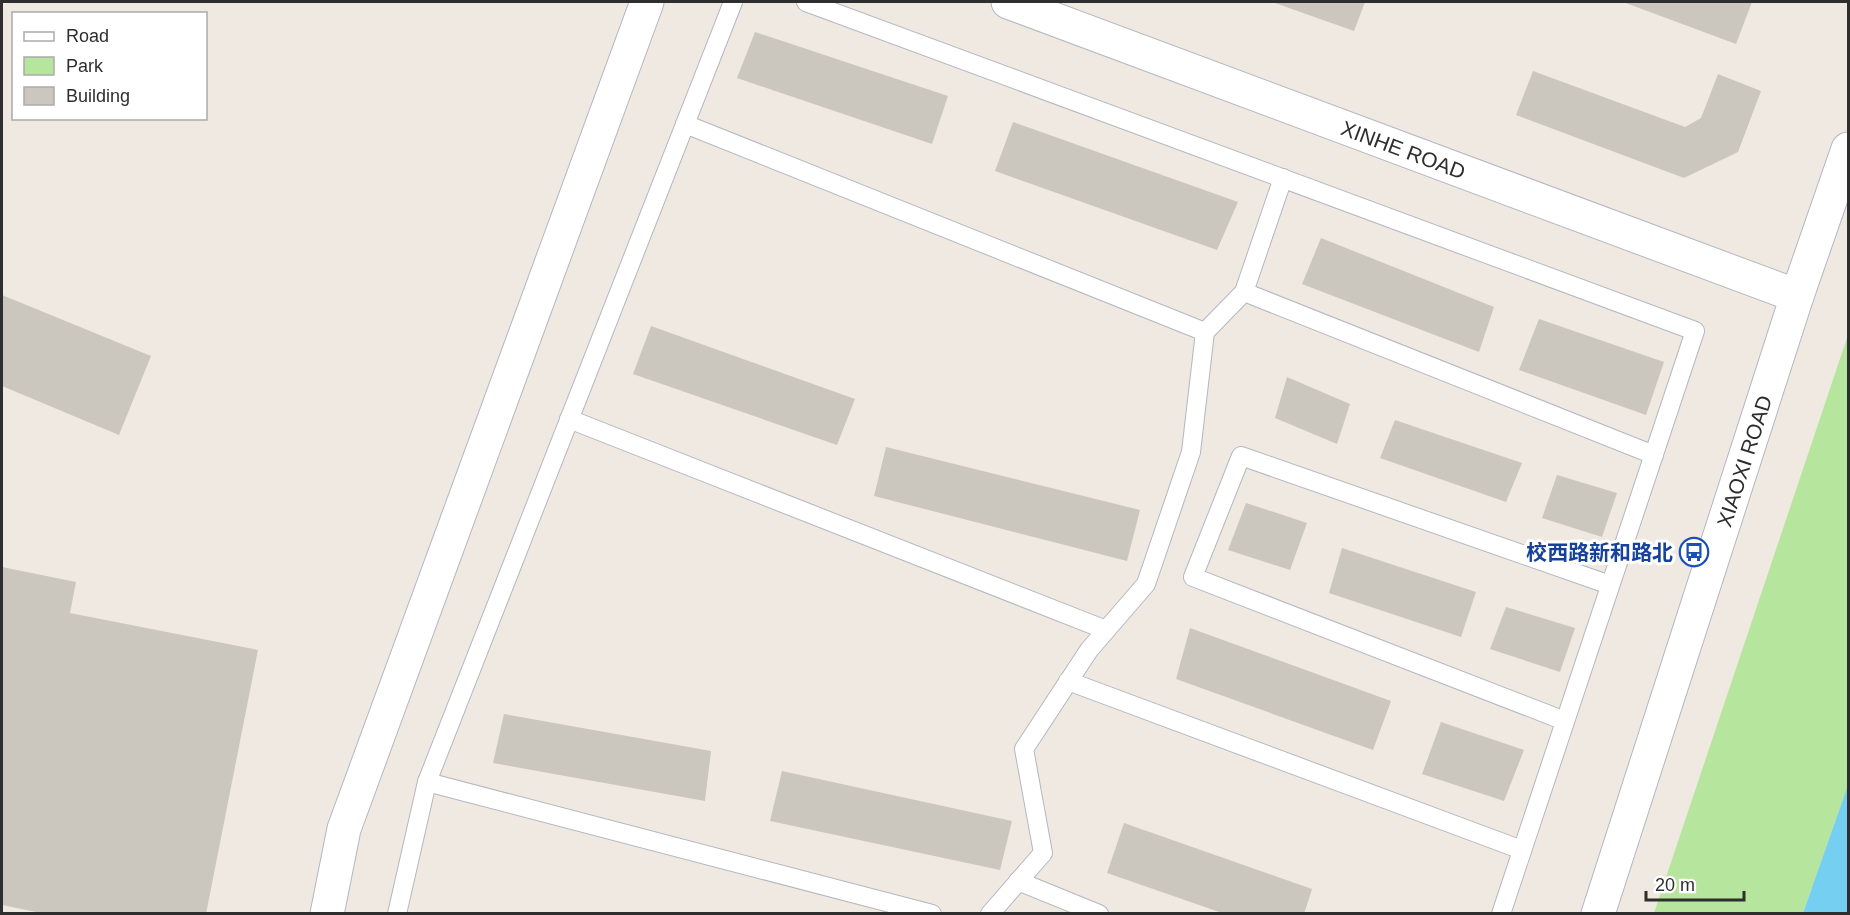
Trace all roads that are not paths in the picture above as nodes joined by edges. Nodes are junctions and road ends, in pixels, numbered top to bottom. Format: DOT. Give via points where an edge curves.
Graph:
graph roads {
  1 [pos="647,2"];
  2 [pos="733,2"];
  3 [pos="806,2"];
  4 [pos="1008,2"];
  5 [pos="685,124"];
  6 [pos="1848,148"];
  7 [pos="1283,178"];
  8 [pos="1244,292"];
  9 [pos="1797,296"];
  10 [pos="1204,332"];
  11 [pos="569,419"];
  12 [pos="1654,455"];
  13 [pos="1610,585"];
  14 [pos="1106,630"];
  15 [pos="1068,681"];
  16 [pos="1565,721"];
  17 [pos="427,782"];
  18 [pos="1522,850"];
  19 [pos="1018,881"];
  20 [pos="327,914"];
  21 [pos="398,914"];
  22 [pos="932,914"];
  23 [pos="990,914"];
  24 [pos="1099,914"];
  25 [pos="1501,914"];
  26 [pos="1598,914"];
  1 -- 20 [label="street" via="344,829"];
  2 -- 5 [label="lane"];
  3 -- 7 [label="lane"];
  4 -- 9 [label="street, XINHE ROAD"];
  5 -- 10 [label="lane"];
  5 -- 11 [label="lane"];
  6 -- 9 [label="street, XIAOXI ROAD"];
  7 -- 8 [label="lane"];
  7 -- 12 [label="lane" via="1695,331"];
  8 -- 10 [label="lane"];
  8 -- 12 [label="lane"];
  9 -- 26 [label="street, XIAOXI ROAD"];
  10 -- 14 [label="lane" via="1191,452 1146,584"];
  11 -- 14 [label="lane"];
  11 -- 17 [label="lane"];
  12 -- 13 [label="lane"];
  13 -- 16 [label="lane"];
  13 -- 16 [label="lane" via="1241,456 1193,577"];
  14 -- 15 [label="lane"];
  15 -- 18 [label="lane"];
  15 -- 19 [label="lane" via="1024,749 1043,853"];
  16 -- 18 [label="lane"];
  17 -- 21 [label="lane"];
  17 -- 22 [label="lane"];
  18 -- 25 [label="lane"];
  19 -- 23 [label="lane"];
  19 -- 24 [label="lane"];
}
